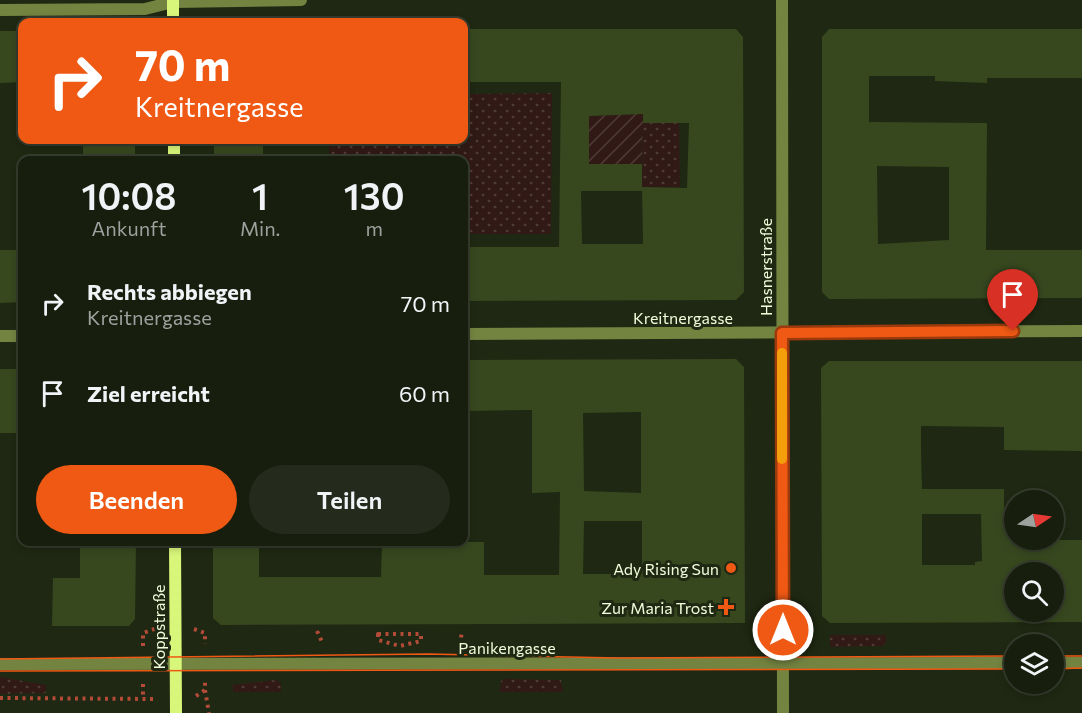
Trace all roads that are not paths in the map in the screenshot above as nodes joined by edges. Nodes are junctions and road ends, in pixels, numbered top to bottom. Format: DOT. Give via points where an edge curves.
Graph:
graph roads {
  1 [pos="301,0"];
  2 [pos="782,0"];
  3 [pos="173,1"];
  4 [pos="0,10"];
  5 [pos="173,18"];
  6 [pos="1082,331"];
  7 [pos="782,333"];
  8 [pos="468,334"];
  9 [pos="0,336"];
  10 [pos="18,336"];
  11 [pos="175,546"];
  12 [pos="1004,663"];
  13 [pos="1064,663"];
  14 [pos="1082,663"];
  15 [pos="0,664"];
  16 [pos="175,664"];
  17 [pos="783,664"];
  18 [pos="176,713"];
  19 [pos="783,713"];
  1 -- 3 [label="street"];
  2 -- 7 [label="street, Hasnerstraße"];
  3 -- 4 [label="street" via="145,9"];
  3 -- 5 [label="main road"];
  6 -- 7 [label="street, Kreitnergasse"];
  7 -- 8 [label="street, Kreitnergasse"];
  7 -- 17 [label="street, Hasnerstraße"];
  9 -- 10 [label="street"];
  11 -- 16 [label="main road, Koppstraße"];
  12 -- 17 [label="street, Panikengasse"];
  13 -- 14 [label="street"];
  15 -- 16 [label="street, Panikengasse"];
  16 -- 17 [label="street, Panikengasse"];
  16 -- 18 [label="main road, Koppstraße"];
  17 -- 19 [label="street, Hasnerstraße"];
}
